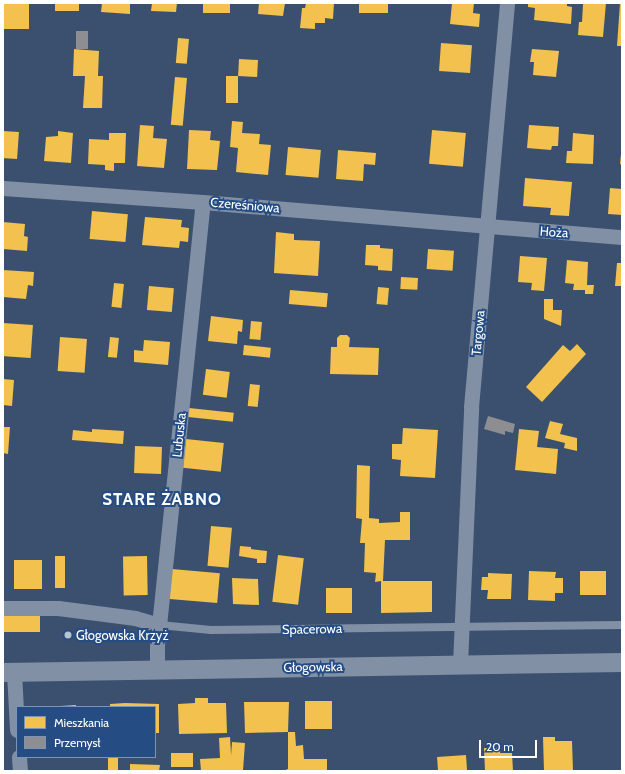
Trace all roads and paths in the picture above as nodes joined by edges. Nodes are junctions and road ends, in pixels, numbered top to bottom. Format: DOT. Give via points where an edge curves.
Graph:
graph roads {
  1 [pos="507,3"];
  2 [pos="3,188"];
  3 [pos="203,202"];
  4 [pos="486,227"];
  5 [pos="622,237"];
  6 [pos="3,608"];
  7 [pos="160,625"];
  8 [pos="622,625"];
  9 [pos="461,627"];
  10 [pos="622,662"];
  11 [pos="460,664"];
  12 [pos="157,669"];
  13 [pos="8,672"];
  14 [pos="16,724"];
  15 [pos="19,758"];
  16 [pos="20,771"];
  1 -- 4 [label="street, Targowa"];
  2 -- 3 [label="street, Czereśniowa"];
  3 -- 4 [label="street, Czereśniowa"];
  3 -- 7 [label="street, Lubuska"];
  4 -- 5 [label="street, Hoża"];
  4 -- 9 [label="street, Targowa" via="471,407"];
  6 -- 7 [label="street, Spacerowa" via="58,608 135,618"];
  7 -- 9 [label="lane, Spacerowa" via="211,630"];
  7 -- 12 [label="street, Lubuska"];
  8 -- 9 [label="lane, Spacerowa"];
  9 -- 11 [label="street, Targowa"];
  10 -- 11 [label="street, Głogowska"];
  11 -- 12 [label="street, Głogowska"];
  12 -- 13 [label="street, Głogowska"];
  13 -- 14 [label="street"];
  15 -- 16 [label="street"];
}
